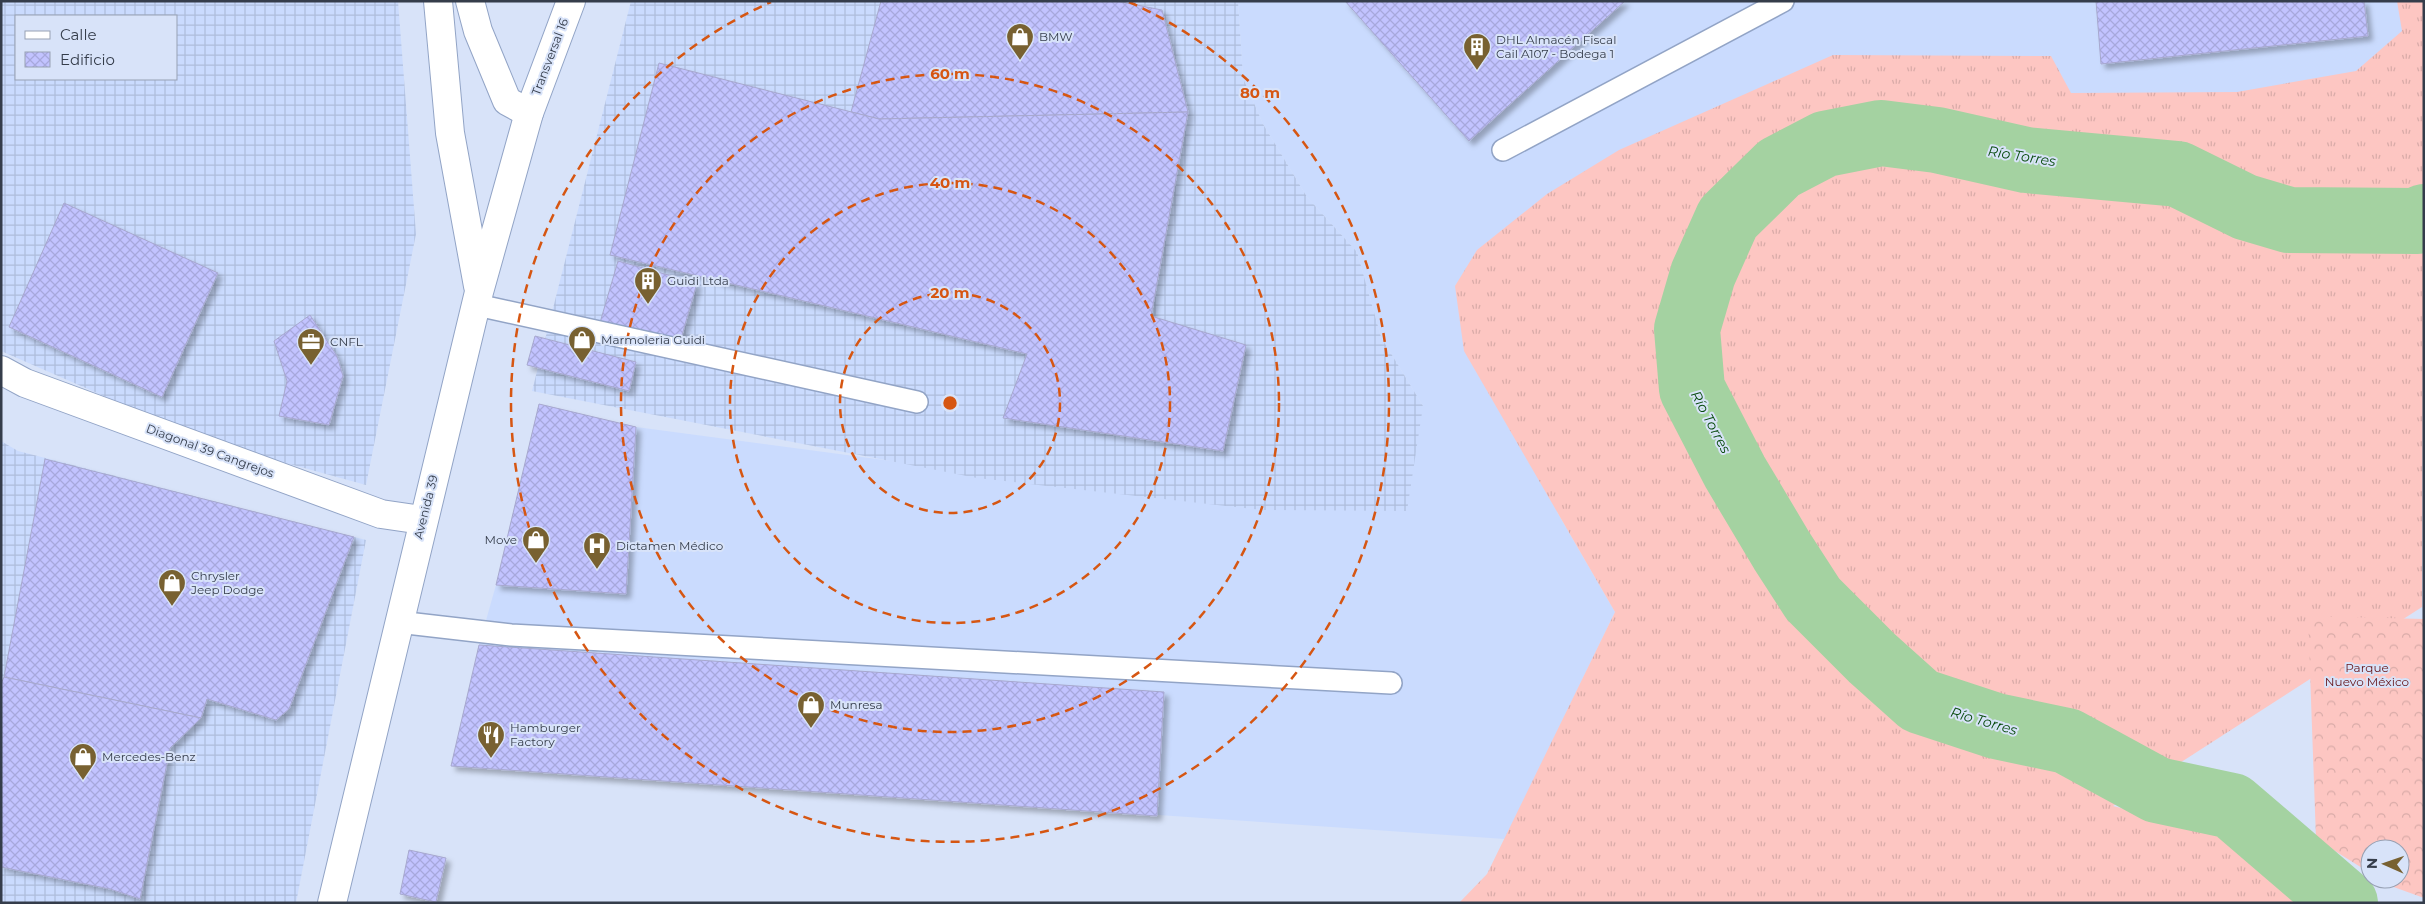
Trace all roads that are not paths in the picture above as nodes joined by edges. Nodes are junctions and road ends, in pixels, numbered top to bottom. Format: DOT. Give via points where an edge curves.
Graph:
graph roads {
  1 [pos="438,1"];
  2 [pos="470,1"];
  3 [pos="572,1"];
  4 [pos="1783,1"];
  5 [pos="529,113"];
  6 [pos="1503,150"];
  7 [pos="478,298"];
  8 [pos="1,370"];
  9 [pos="917,402"];
  10 [pos="422,520"];
  11 [pos="398,622"];
  12 [pos="1391,684"];
  13 [pos="332,903"];
  1 -- 7 [label="main road" via="450,133"];
  2 -- 5 [label="main road" via="478,31 507,101"];
  3 -- 5 [label="main road, Transversal 16"];
  4 -- 6 [label="lane"];
  5 -- 7 [label="main road, Avenida 39"];
  7 -- 9 [label="lane"];
  7 -- 10 [label="main road, Avenida 39"];
  8 -- 10 [label="main road, Diagonal 39 Cangrejos" via="25,383 380,514"];
  10 -- 11 [label="main road, Avenida 39"];
  11 -- 12 [label="lane" via="520,635"];
  11 -- 13 [label="main road, Avenida 39"];
}
